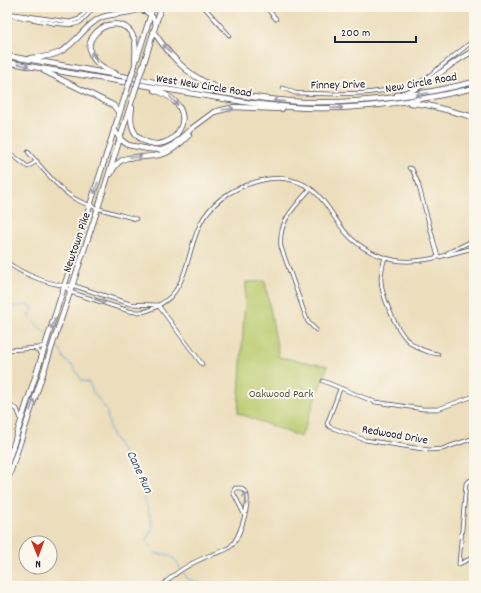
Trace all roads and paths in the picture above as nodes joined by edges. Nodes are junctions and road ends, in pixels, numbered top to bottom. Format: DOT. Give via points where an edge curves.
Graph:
graph roads {
  1 [pos="90,7"];
  2 [pos="94,7"];
  3 [pos="145,7"];
  4 [pos="153,7"];
  5 [pos="161,7"];
  6 [pos="204,7"];
  7 [pos="266,7"];
  8 [pos="311,7"];
  9 [pos="320,7"];
  10 [pos="138,10"];
  11 [pos="7,14"];
  12 [pos="151,14"];
  13 [pos="276,19"];
  14 [pos="156,24"];
  15 [pos="153,31"];
  16 [pos="229,35"];
  17 [pos="474,40"];
  18 [pos="474,50"];
  19 [pos="7,56"];
  20 [pos="23,58"];
  21 [pos="7,62"];
  22 [pos="135,65"];
  23 [pos="39,68"];
  24 [pos="126,77"];
  25 [pos="474,82"];
  26 [pos="139,85"];
  27 [pos="283,88"];
  28 [pos="474,88"];
  29 [pos="133,97"];
  30 [pos="246,97"];
  31 [pos="372,100"];
  32 [pos="400,103"];
  33 [pos="298,108"];
  34 [pos="119,116"];
  35 [pos="474,117"];
  36 [pos="194,127"];
  37 [pos="114,129"];
  38 [pos="120,139"];
  39 [pos="7,151"];
  40 [pos="28,152"];
  41 [pos="37,161"];
  42 [pos="409,168"];
  43 [pos="310,188"];
  44 [pos="102,193"];
  45 [pos="90,205"];
  46 [pos="98,208"];
  47 [pos="136,219"];
  48 [pos="474,240"];
  49 [pos="474,248"];
  50 [pos="455,251"];
  51 [pos="438,256"];
  52 [pos="385,257"];
  53 [pos="7,262"];
  54 [pos="72,285"];
  55 [pos="65,286"];
  56 [pos="70,292"];
  57 [pos="158,305"];
  58 [pos="316,330"];
  59 [pos="47,343"];
  60 [pos="34,348"];
  61 [pos="8,350"];
  62 [pos="438,354"];
  63 [pos="42,357"];
  64 [pos="202,364"];
  65 [pos="323,381"];
  66 [pos="340,389"];
  67 [pos="474,396"];
  68 [pos="28,401"];
  69 [pos="7,405"];
  70 [pos="17,409"];
  71 [pos="20,424"];
  72 [pos="474,438"];
  73 [pos="20,442"];
  74 [pos="7,465"];
  75 [pos="474,478"];
  76 [pos="7,482"];
  77 [pos="245,516"];
  78 [pos="474,556"];
  79 [pos="162,586"];
  1 -- 11 [label="street" via="79,19 70,22"];
  2 -- 11 [label="street" via="78,23 68,25"];
  3 -- 10 [label="highway"];
  4 -- 12 [label="main road, Newtown Pike"];
  5 -- 14 [label="main road, Newtown Pike"];
  6 -- 16 [label="street"];
  7 -- 13 [label="street"];
  8 -- 9 [label="street"];
  10 -- 12 [label="highway"];
  10 -- 20 [label="highway" via="96,20 60,52 46,57"];
  12 -- 14 [label="highway"];
  12 -- 22 [label="highway, Newtown Pike"];
  14 -- 15 [label="highway, Newtown Pike"];
  15 -- 29 [label="highway, Newtown Pike, bridge"];
  30 -- 15 [label="highway, one-way" via="209,85 193,76"];
  17 -- 27 [label="street, Finney Drive" via="425,79 404,88 332,94 295,93"];
  18 -- 31 [label="highway" via="420,86 402,94"];
  19 -- 20 [label="highway, West New Circle Road"];
  20 -- 24 [label="highway, West New Circle Road"];
  21 -- 23 [label="highway, West New Circle Road, one-way"];
  24 -- 22 [label="highway, one-way" via="103,68 93,58 90,44 96,30 111,23 129,30 135,43"];
  22 -- 34 [label="highway, Newtown Pike, bridge"];
  23 -- 26 [label="highway, West New Circle Road"];
  23 -- 34 [label="highway" via="113,105"];
  24 -- 30 [label="highway, West New Circle Road"];
  25 -- 31 [label="highway, New Circle Road, one-way" via="424,93"];
  26 -- 29 [label="highway, one-way" via="164,93 178,103 182,123 175,137 168,142 155,144 139,137 133,129 131,119"];
  26 -- 33 [label="highway, West New Circle Road"];
  28 -- 32 [label="highway, New Circle Road"];
  29 -- 38 [label="highway, Newtown Pike"];
  31 -- 30 [label="highway, West New Circle Road, one-way" via="303,102"];
  33 -- 32 [label="highway, West New Circle Road, one-way"];
  32 -- 35 [label="highway" via="427,104"];
  36 -- 33 [label="highway, one-way" via="214,112 228,108"];
  34 -- 37 [label="highway, Newtown Pike"];
  36 -- 38 [label="highway" via="173,145 162,150 134,147"];
  44 -- 36 [label="highway, one-way" via="113,169 121,161 127,158 166,154 180,145"];
  37 -- 38 [label="highway"];
  37 -- 45 [label="highway, Newtown Pike, one-way"];
  38 -- 44 [label="highway, Newtown Pike"];
  39 -- 41 [label="street" via="28,167"];
  40 -- 41 [label="street"];
  41 -- 45 [label="street" via="69,195"];
  42 -- 51 [label="street" via="412,169 418,183"];
  43 -- 52 [label="street" via="352,239 369,251"];
  43 -- 57 [label="street" via="291,180 271,178 246,184 224,196 212,207 199,226 176,289 167,300"];
  43 -- 58 [label="street" via="287,217 281,229 280,240 308,322"];
  44 -- 46 [label="highway, Newtown Pike"];
  45 -- 46 [label="street"];
  45 -- 55 [label="highway, Newtown Pike"];
  46 -- 47 [label="street"];
  46 -- 54 [label="highway, Newtown Pike"];
  48 -- 50 [label="street"];
  49 -- 50 [label="street"];
  50 -- 51 [label="street"];
  51 -- 52 [label="street" via="407,261"];
  52 -- 62 [label="street" via="382,287 397,328 417,348"];
  53 -- 55 [label="street" via="28,274"];
  54 -- 55 [label="street"];
  54 -- 56 [label="highway, Newtown Pike"];
  54 -- 57 [label="street" via="130,304"];
  55 -- 56 [label="street"];
  55 -- 59 [label="highway, Newtown Pike, one-way"];
  56 -- 57 [label="street, one-way" via="135,312 147,312"];
  73 -- 56 [label="highway, Newtown Pike, one-way"];
  57 -- 64 [label="street"];
  59 -- 60 [label="street"];
  59 -- 63 [label="highway, Newtown Pike"];
  60 -- 61 [label="street"];
  60 -- 63 [label="street"];
  63 -- 68 [label="highway, Newtown Pike"];
  65 -- 66 [label="street"];
  66 -- 67 [label="street" via="375,402 423,409 438,409"];
  66 -- 72 [label="street, Redwood Drive" via="327,424 354,436 429,450 442,449"];
  68 -- 70 [label="street"];
  68 -- 71 [label="highway, Newtown Pike"];
  69 -- 70 [label="street"];
  70 -- 71 [label="street" via="21,416"];
  71 -- 73 [label="highway"];
  71 -- 74 [label="highway, Newtown Pike"];
  73 -- 76 [label="highway, Newtown Pike"];
  75 -- 78 [label="street" via="466,483 459,564"];
  77 -- 77 [label="street, one-way" via="246,492 242,488 235,488 233,492"];
  77 -- 79 [label="street" via="231,547 193,564 170,577"];
}
